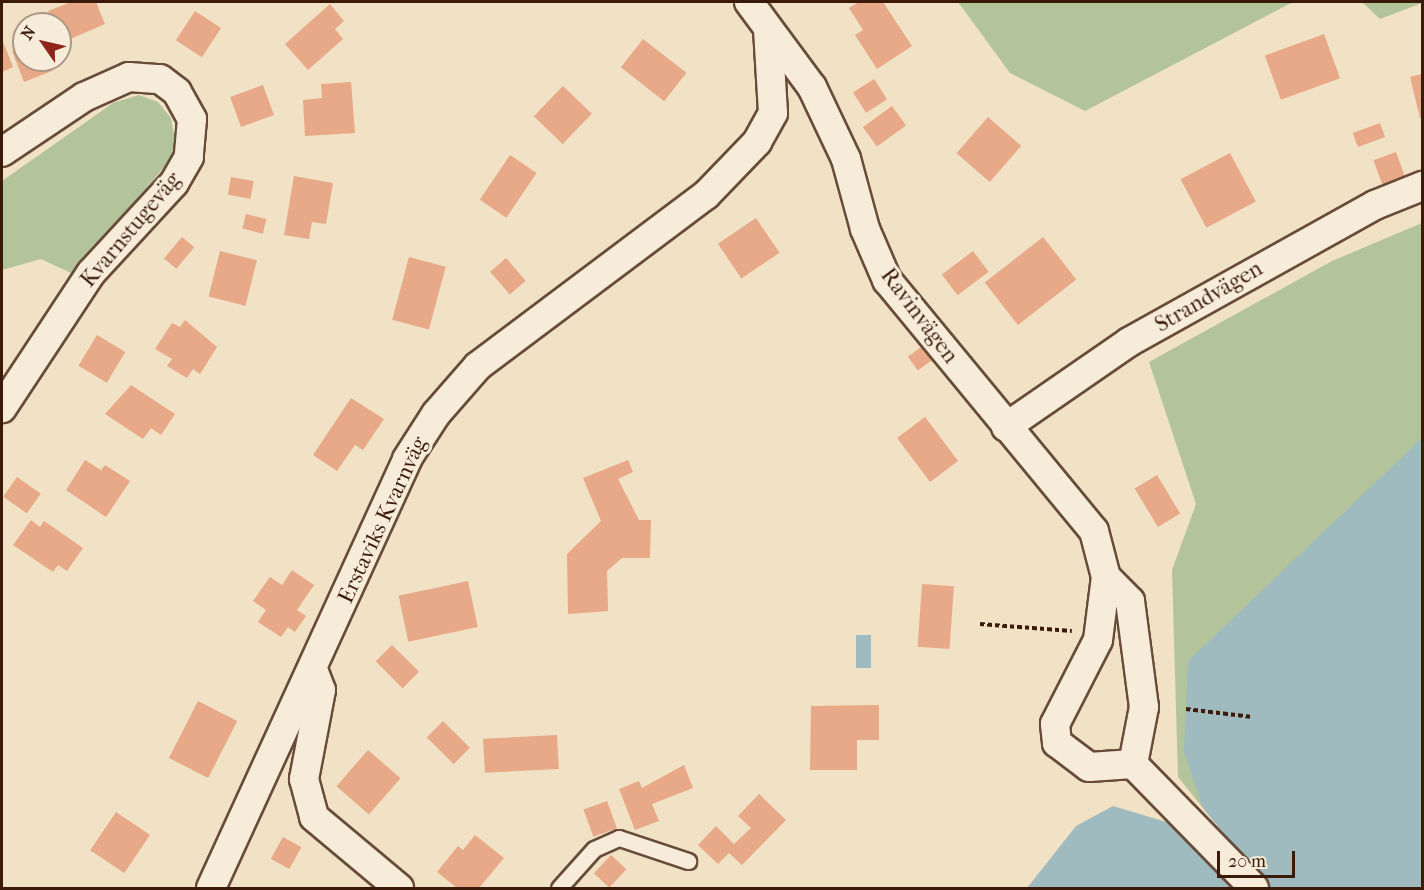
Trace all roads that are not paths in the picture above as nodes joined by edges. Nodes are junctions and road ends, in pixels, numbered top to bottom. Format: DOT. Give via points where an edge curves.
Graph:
graph roads {
  1 [pos="749,2"];
  2 [pos="768,29"];
  3 [pos="2,152"];
  4 [pos="1422,186"];
  5 [pos="2,408"];
  6 [pos="1006,427"];
  7 [pos="1106,577"];
  8 [pos="314,670"];
  9 [pos="1133,764"];
  10 [pos="688,861"];
  11 [pos="211,888"];
  12 [pos="399,888"];
  13 [pos="559,888"];
  14 [pos="1254,888"];
  1 -- 2 [label="street, Ravinvägen"];
  2 -- 6 [label="street, Ravinvägen" via="812,87 841,148 887,280"];
  2 -- 8 [label="street, Erstaviks Kvarnväg" via="773,113 757,142 706,195 478,366 436,414 407,459"];
  3 -- 5 [label="street, Kvarnstugeväg" via="84,97 129,77 160,79 177,93 192,119 189,157 174,183 91,273"];
  4 -- 6 [label="street, Strandvägen" via="1375,205 1139,336"];
  6 -- 7 [label="street, Ravinvägen" via="1094,531"];
  7 -- 9 [label="street" via="1130,601 1138,652 1144,707"];
  7 -- 9 [label="street, Ravinvägen" via="1099,634 1055,724 1057,743 1089,766"];
  8 -- 11 [label="street, Erstaviks Kvarnväg"];
  8 -- 12 [label="street" via="321,690 304,778 314,816"];
  9 -- 14 [label="street"];
  10 -- 13 [label="lane" via="619,838 594,849"];
}
